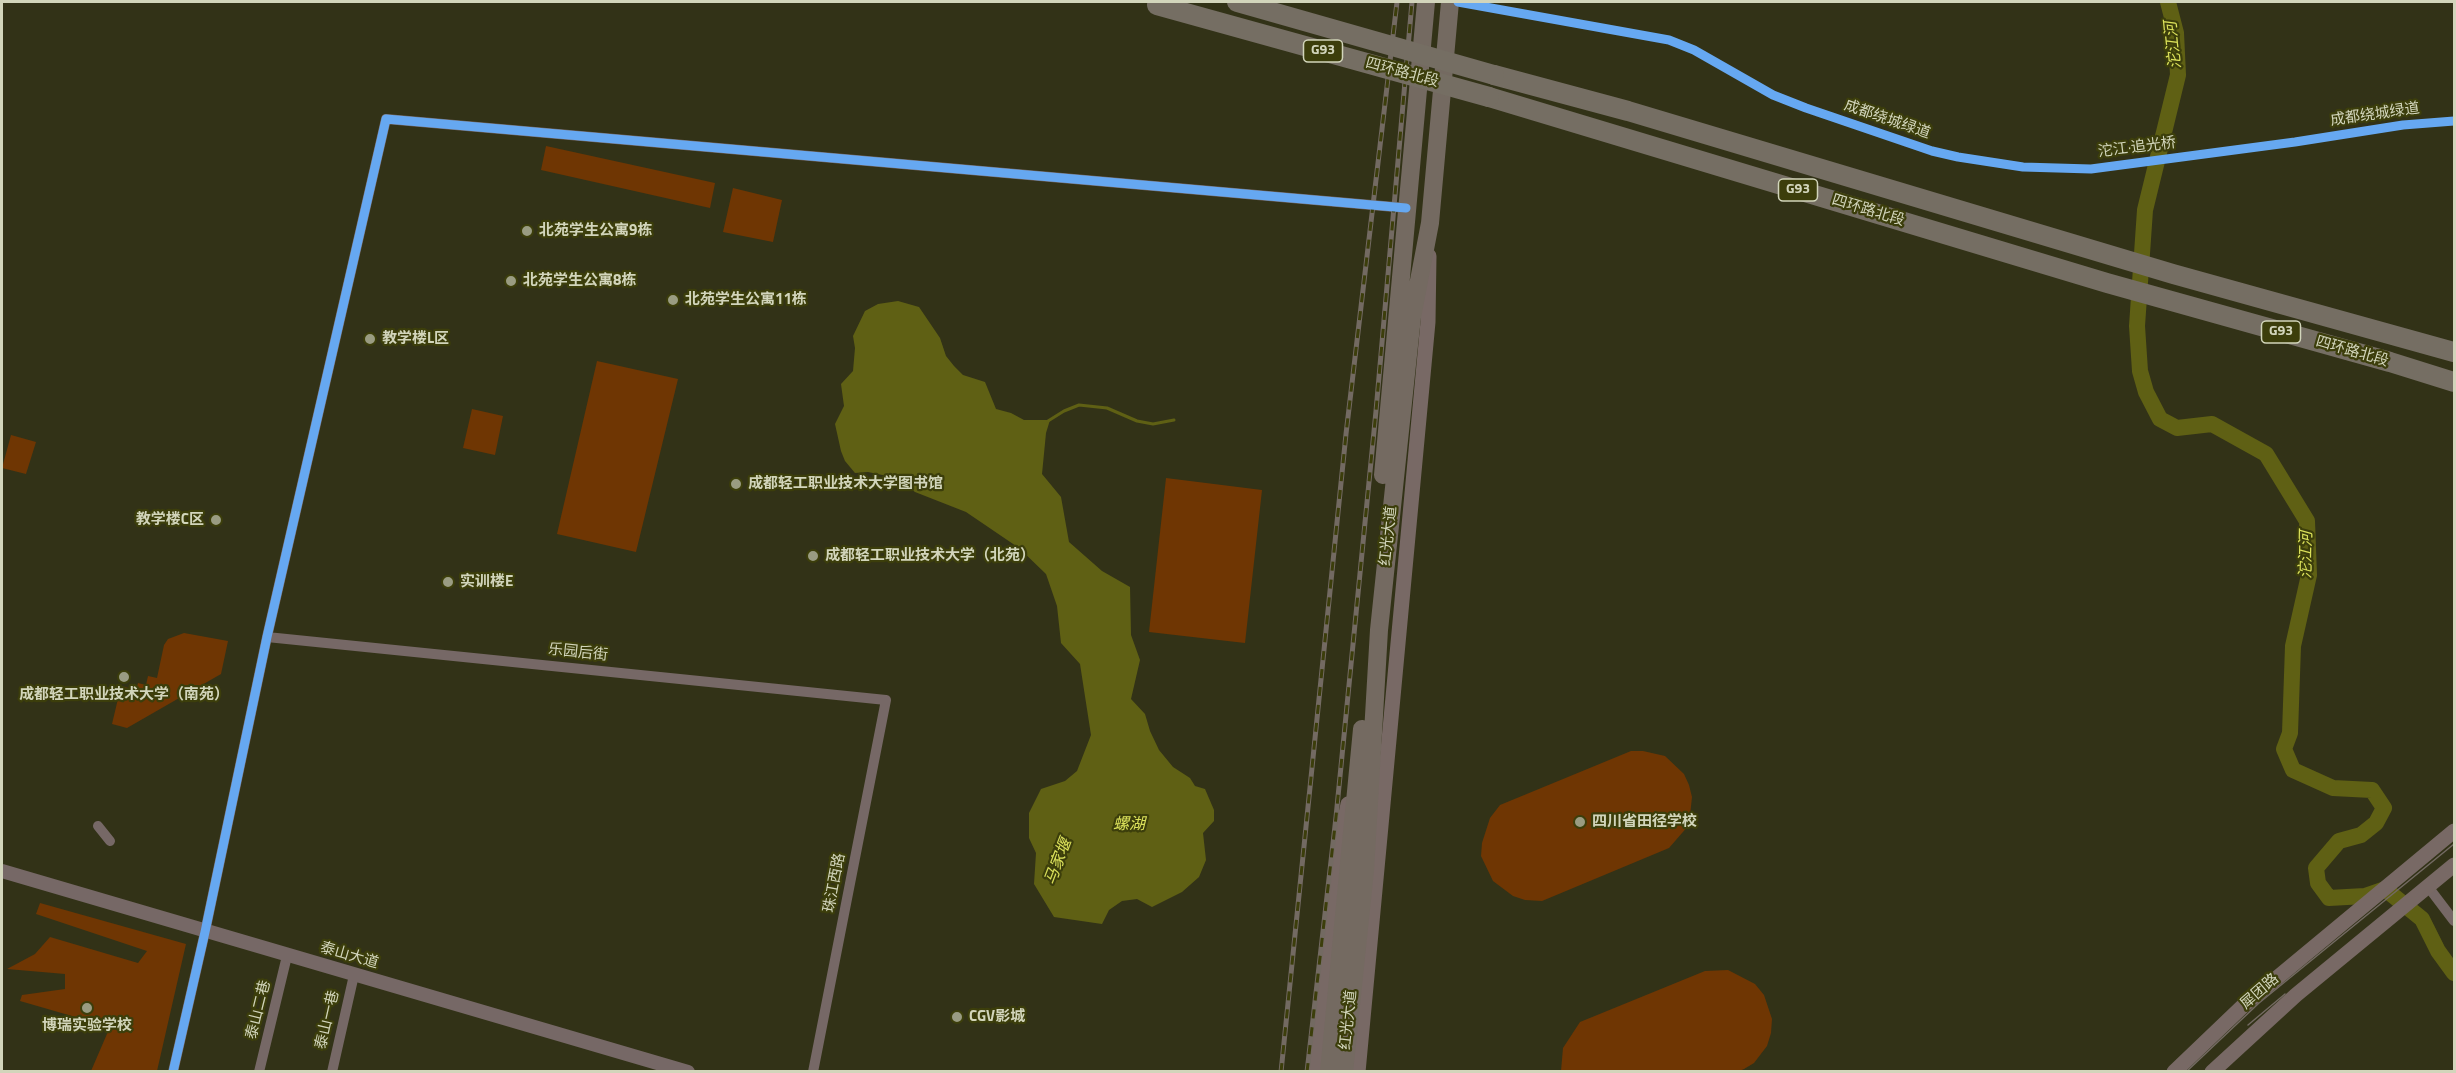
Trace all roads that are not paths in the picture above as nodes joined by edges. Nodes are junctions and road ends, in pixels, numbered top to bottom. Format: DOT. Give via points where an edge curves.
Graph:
graph roads {
  1 [pos="1237,2"];
  2 [pos="1426,2"];
  3 [pos="1450,2"];
  4 [pos="1150,3"];
  5 [pos="1406,208"];
  6 [pos="1430,223"];
  7 [pos="2452,351"];
  8 [pos="2452,381"];
  9 [pos="267,638"];
  10 [pos="886,700"];
  11 [pos="1375,717"];
  12 [pos="1361,740"];
  13 [pos="98,826"];
  14 [pos="2454,833"];
  15 [pos="1379,834"];
  16 [pos="110,841"];
  17 [pos="2454,865"];
  18 [pos="2,871"];
  19 [pos="2424,892"];
  20 [pos="2454,921"];
  21 [pos="206,932"];
  22 [pos="287,956"];
  23 [pos="354,975"];
  24 [pos="173,1071"];
  25 [pos="259,1071"];
  26 [pos="332,1071"];
  27 [pos="688,1071"];
  28 [pos="813,1071"];
  29 [pos="1316,1071"];
  30 [pos="1329,1071"];
  31 [pos="1344,1071"];
  32 [pos="1358,1071"];
  33 [pos="2174,1071"];
  34 [pos="2212,1071"];
  1 -- 7 [label="highway, 四环路北段 / G93, bridge" via="1628,111 2173,274"];
  2 -- 5 [label="highway, 红光大道"];
  3 -- 6 [label="highway, 红光大道"];
  4 -- 8 [label="highway, 四环路北段 / G93, bridge" via="1488,97 2107,283"];
  5 -- 9 [label="street" via="386,119"];
  5 -- 12 [label="highway, 红光大道"];
  6 -- 11 [label="highway, 红光大道" via="1412,317 1379,630"];
  6 -- 15 [label="main road" via="1428,322"];
  9 -- 10 [label="street, 乐园后街"];
  9 -- 21 [label="street"];
  10 -- 28 [label="street, 珠江西路"];
  11 -- 15 [label="highway"];
  11 -- 31 [label="highway, 红光大道" via="1365,870"];
  12 -- 29 [label="main road" via="1340,843"];
  12 -- 30 [label="highway, 红光大道"];
  13 -- 16 [label="street"];
  14 -- 33 [label="main road, 犀团路" via="2243,1006"];
  15 -- 32 [label="main road"];
  17 -- 19 [label="main road, 犀团路"];
  18 -- 21 [label="street, 泰山大道"];
  19 -- 20 [label="street"];
  19 -- 34 [label="main road, 犀团路" via="2296,995"];
  21 -- 22 [label="street, 泰山大道"];
  21 -- 24 [label="street"];
  22 -- 23 [label="street, 泰山大道"];
  22 -- 25 [label="street, 泰山二巷"];
  23 -- 26 [label="street, 泰山一巷"];
  23 -- 27 [label="street, 泰山大道"];
}
